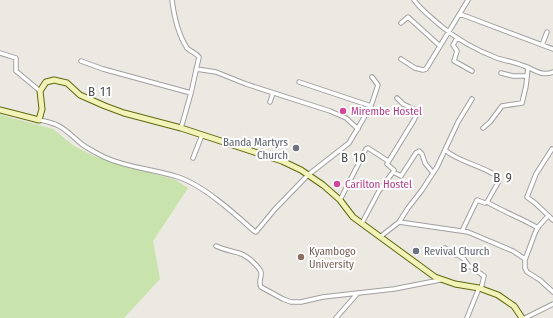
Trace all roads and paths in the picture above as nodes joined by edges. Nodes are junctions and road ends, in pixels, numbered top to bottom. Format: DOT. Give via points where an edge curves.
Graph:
graph roads {
  1 [pos="172,0"];
  2 [pos="414,0"];
  3 [pos="468,0"];
  4 [pos="460,14"];
  5 [pos="401,23"];
  6 [pos="449,32"];
  7 [pos="547,32"];
  8 [pos="457,38"];
  9 [pos="542,45"];
  10 [pos="440,46"];
  11 [pos="553,49"];
  12 [pos="0,53"];
  13 [pos="401,59"];
  14 [pos="81,62"];
  15 [pos="528,68"];
  16 [pos="196,69"];
  17 [pos="472,71"];
  18 [pos="553,72"];
  19 [pos="500,73"];
  20 [pos="527,76"];
  21 [pos="372,77"];
  22 [pos="299,82"];
  23 [pos="40,91"];
  24 [pos="191,93"];
  25 [pos="273,93"];
  26 [pos="397,98"];
  27 [pos="472,99"];
  28 [pos="270,102"];
  29 [pos="371,106"];
  30 [pos="0,110"];
  31 [pos="40,120"];
  32 [pos="181,128"];
  33 [pos="483,128"];
  34 [pos="358,129"];
  35 [pos="202,135"];
  36 [pos="552,149"];
  37 [pos="445,150"];
  38 [pos="193,158"];
  39 [pos="388,161"];
  40 [pos="393,172"];
  41 [pos="433,173"];
  42 [pos="308,175"];
  43 [pos="340,200"];
  44 [pos="487,202"];
  45 [pos="548,216"];
  46 [pos="553,220"];
  47 [pos="399,222"];
  48 [pos="362,223"];
  49 [pos="538,228"];
  50 [pos="462,231"];
  51 [pos="380,237"];
  52 [pos="216,246"];
  53 [pos="445,248"];
  54 [pos="526,259"];
  55 [pos="440,280"];
  56 [pos="480,288"];
  57 [pos="553,292"];
  58 [pos="357,294"];
  59 [pos="553,304"];
  60 [pos="336,318"];
  61 [pos="467,318"];
  62 [pos="522,318"];
  63 [pos="525,318"];
  1 -- 16 [label="street" via="179,32 188,49 199,57"];
  2 -- 6 [label="street" via="420,9"];
  3 -- 4 [label="street"];
  4 -- 6 [label="street"];
  4 -- 9 [label="street"];
  5 -- 10 [label="street" via="408,17"];
  6 -- 8 [label="street"];
  6 -- 10 [label="street"];
  7 -- 9 [label="street"];
  8 -- 15 [label="street" via="495,57"];
  8 -- 17 [label="street" via="453,44 457,50 454,61"];
  9 -- 11 [label="street"];
  10 -- 13 [label="street" via="425,70 415,68"];
  12 -- 23 [label="street" via="16,58 16,71"];
  14 -- 24 [label="street"];
  15 -- 18 [label="street" via="544,74"];
  15 -- 20 [label="street"];
  16 -- 24 [label="street"];
  16 -- 25 [label="street" via="216,72"];
  19 -- 20 [label="street"];
  20 -- 33 [label="street" via="522,103 502,106"];
  21 -- 29 [label="street" via="379,86"];
  22 -- 29 [label="street"];
  23 -- 31 [label="street"];
  23 -- 32 [label="street" via="46,82 59,81 69,85 80,95 105,106"];
  24 -- 32 [label="street"];
  25 -- 28 [label="street"];
  25 -- 34 [label="street" via="343,117"];
  26 -- 39 [label="street" via="418,111"];
  27 -- 37 [label="street" via="460,117"];
  29 -- 34 [label="street"];
  30 -- 31 [label="street"];
  31 -- 42 [label="street" via="58,125 89,149 117,162 184,179 216,199 255,232"];
  32 -- 35 [label="street"];
  34 -- 42 [label="street" via="346,147"];
  35 -- 38 [label="street"];
  35 -- 42 [label="street" via="282,161"];
  36 -- 45 [label="street" via="536,174 527,197"];
  37 -- 41 [label="street"];
  37 -- 44 [label="street" via="452,156 498,177 499,181"];
  39 -- 40 [label="street" via="387,164"];
  39 -- 43 [label="street" via="366,149"];
  40 -- 41 [label="street" via="401,176 419,151"];
  40 -- 48 [label="street" via="378,191"];
  41 -- 47 [label="street"];
  42 -- 43 [label="street"];
  43 -- 48 [label="street"];
  44 -- 49 [label="street"];
  44 -- 50 [label="street" via="476,200"];
  45 -- 46 [label="street"];
  45 -- 49 [label="street"];
  47 -- 50 [label="street"];
  47 -- 51 [label="street"];
  48 -- 51 [label="street"];
  49 -- 54 [label="street"];
  50 -- 54 [label="street" via="513,250"];
  51 -- 55 [label="street"];
  52 -- 58 [label="street" via="247,256 260,269 261,287 289,301 301,302"];
  53 -- 56 [label="street" via="464,259 484,276"];
  54 -- 57 [label="street" via="527,272"];
  55 -- 56 [label="street"];
  55 -- 58 [label="street" via="394,290"];
  56 -- 61 [label="street"];
  56 -- 62 [label="street" via="508,301"];
  58 -- 60 [label="street"];
  59 -- 63 [label="street"];
}
